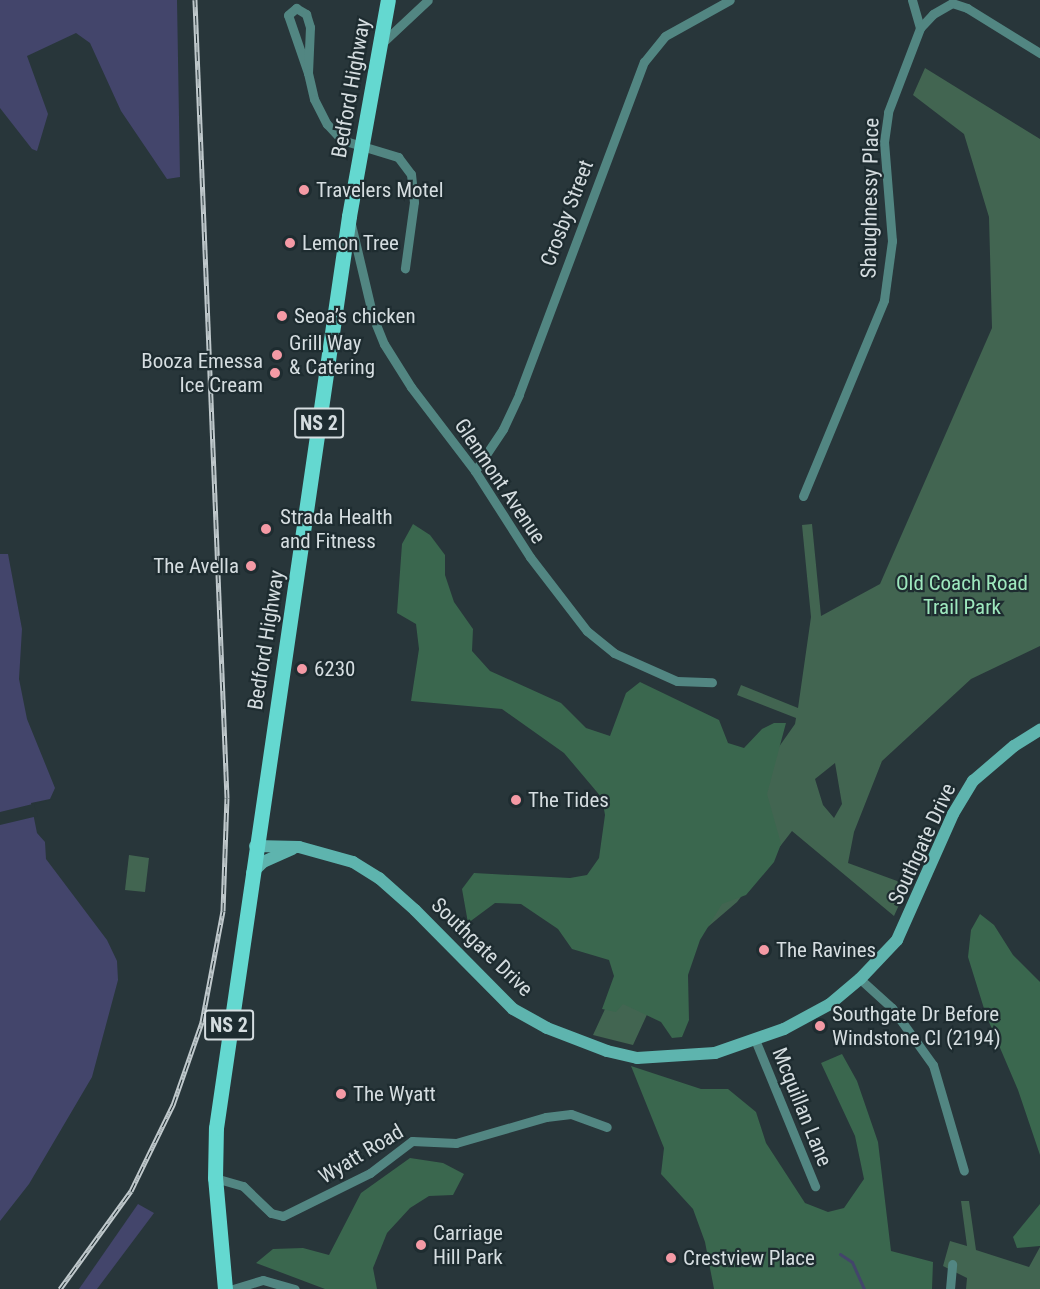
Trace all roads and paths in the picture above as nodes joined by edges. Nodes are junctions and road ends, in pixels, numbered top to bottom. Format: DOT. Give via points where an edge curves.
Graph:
graph roads {
  1 [pos="388,0"];
  2 [pos="428,0"];
  3 [pos="730,0"];
  4 [pos="912,0"];
  5 [pos="951,2"];
  6 [pos="920,28"];
  7 [pos="381,44"];
  8 [pos="1040,53"];
  9 [pos="308,73"];
  10 [pos="362,146"];
  11 [pos="349,216"];
  12 [pos="405,268"];
  13 [pos="475,471"];
  14 [pos="803,496"];
  15 [pos="712,682"];
  16 [pos="1040,730"];
  17 [pos="255,846"];
  18 [pos="299,846"];
  19 [pos="252,873"];
  20 [pos="860,979"];
  21 [pos="756,1042"];
  22 [pos="607,1127"];
  23 [pos="964,1171"];
  24 [pos="215,1178"];
  25 [pos="815,1186"];
  26 [pos="952,1264"];
  27 [pos="245,1288"];
  28 [pos="225,1289"];
  29 [pos="233,1289"];
  30 [pos="296,1289"];
  31 [pos="950,1289"];
  1 -- 7 [label="main road, Bedford Highway / NS 2"];
  2 -- 7 [label="street"];
  3 -- 13 [label="street, Crosby Street" via="666,36 644,62 519,394 503,429"];
  4 -- 6 [label="street"];
  5 -- 6 [label="street"];
  5 -- 8 [label="street"];
  6 -- 14 [label="street, Shaughnessy Place" via="888,112 884,142 892,241 884,300"];
  7 -- 10 [label="main road, Bedford Highway / NS 2"];
  9 -- 9 [label="street" via="310,27 306,14 296,8 288,15"];
  9 -- 10 [label="street" via="314,99 327,124 342,140"];
  10 -- 11 [label="main road, Bedford Highway / NS 2"];
  10 -- 12 [label="street" via="398,157 411,174 414,202"];
  11 -- 13 [label="street, Glenmont Avenue" via="373,317 384,344 411,387"];
  11 -- 17 [label="main road, Bedford Highway / NS 2"];
  13 -- 15 [label="street, Glenmont Avenue" via="530,557 587,631 614,653 677,681"];
  16 -- 20 [label="street, Southgate Drive" via="1014,746 973,781 953,814 897,940"];
  17 -- 18 [label="street, Southgate Drive"];
  17 -- 19 [label="main road, Bedford Highway / NS 2"];
  18 -- 19 [label="street" via="275,855"];
  18 -- 21 [label="street, Southgate Drive" via="353,862 379,878 485,984 513,1009 547,1028 637,1058 715,1053"];
  19 -- 24 [label="main road, Bedford Highway / NS 2" via="216,1128"];
  20 -- 21 [label="street, Southgate Drive" via="830,1004"];
  20 -- 23 [label="street" via="892,1008 933,1065"];
  21 -- 25 [label="street, Mcquillan Lane"];
  22 -- 24 [label="street, Wyatt Road" via="571,1114 546,1117 456,1143 412,1141 370,1173 283,1216 271,1213 243,1186"];
  24 -- 28 [label="main road, Bedford Highway / NS 2"];
  26 -- 31 [label="street"];
  27 -- 29 [label="street"];
  27 -- 30 [label="street" via="263,1281"];
}
